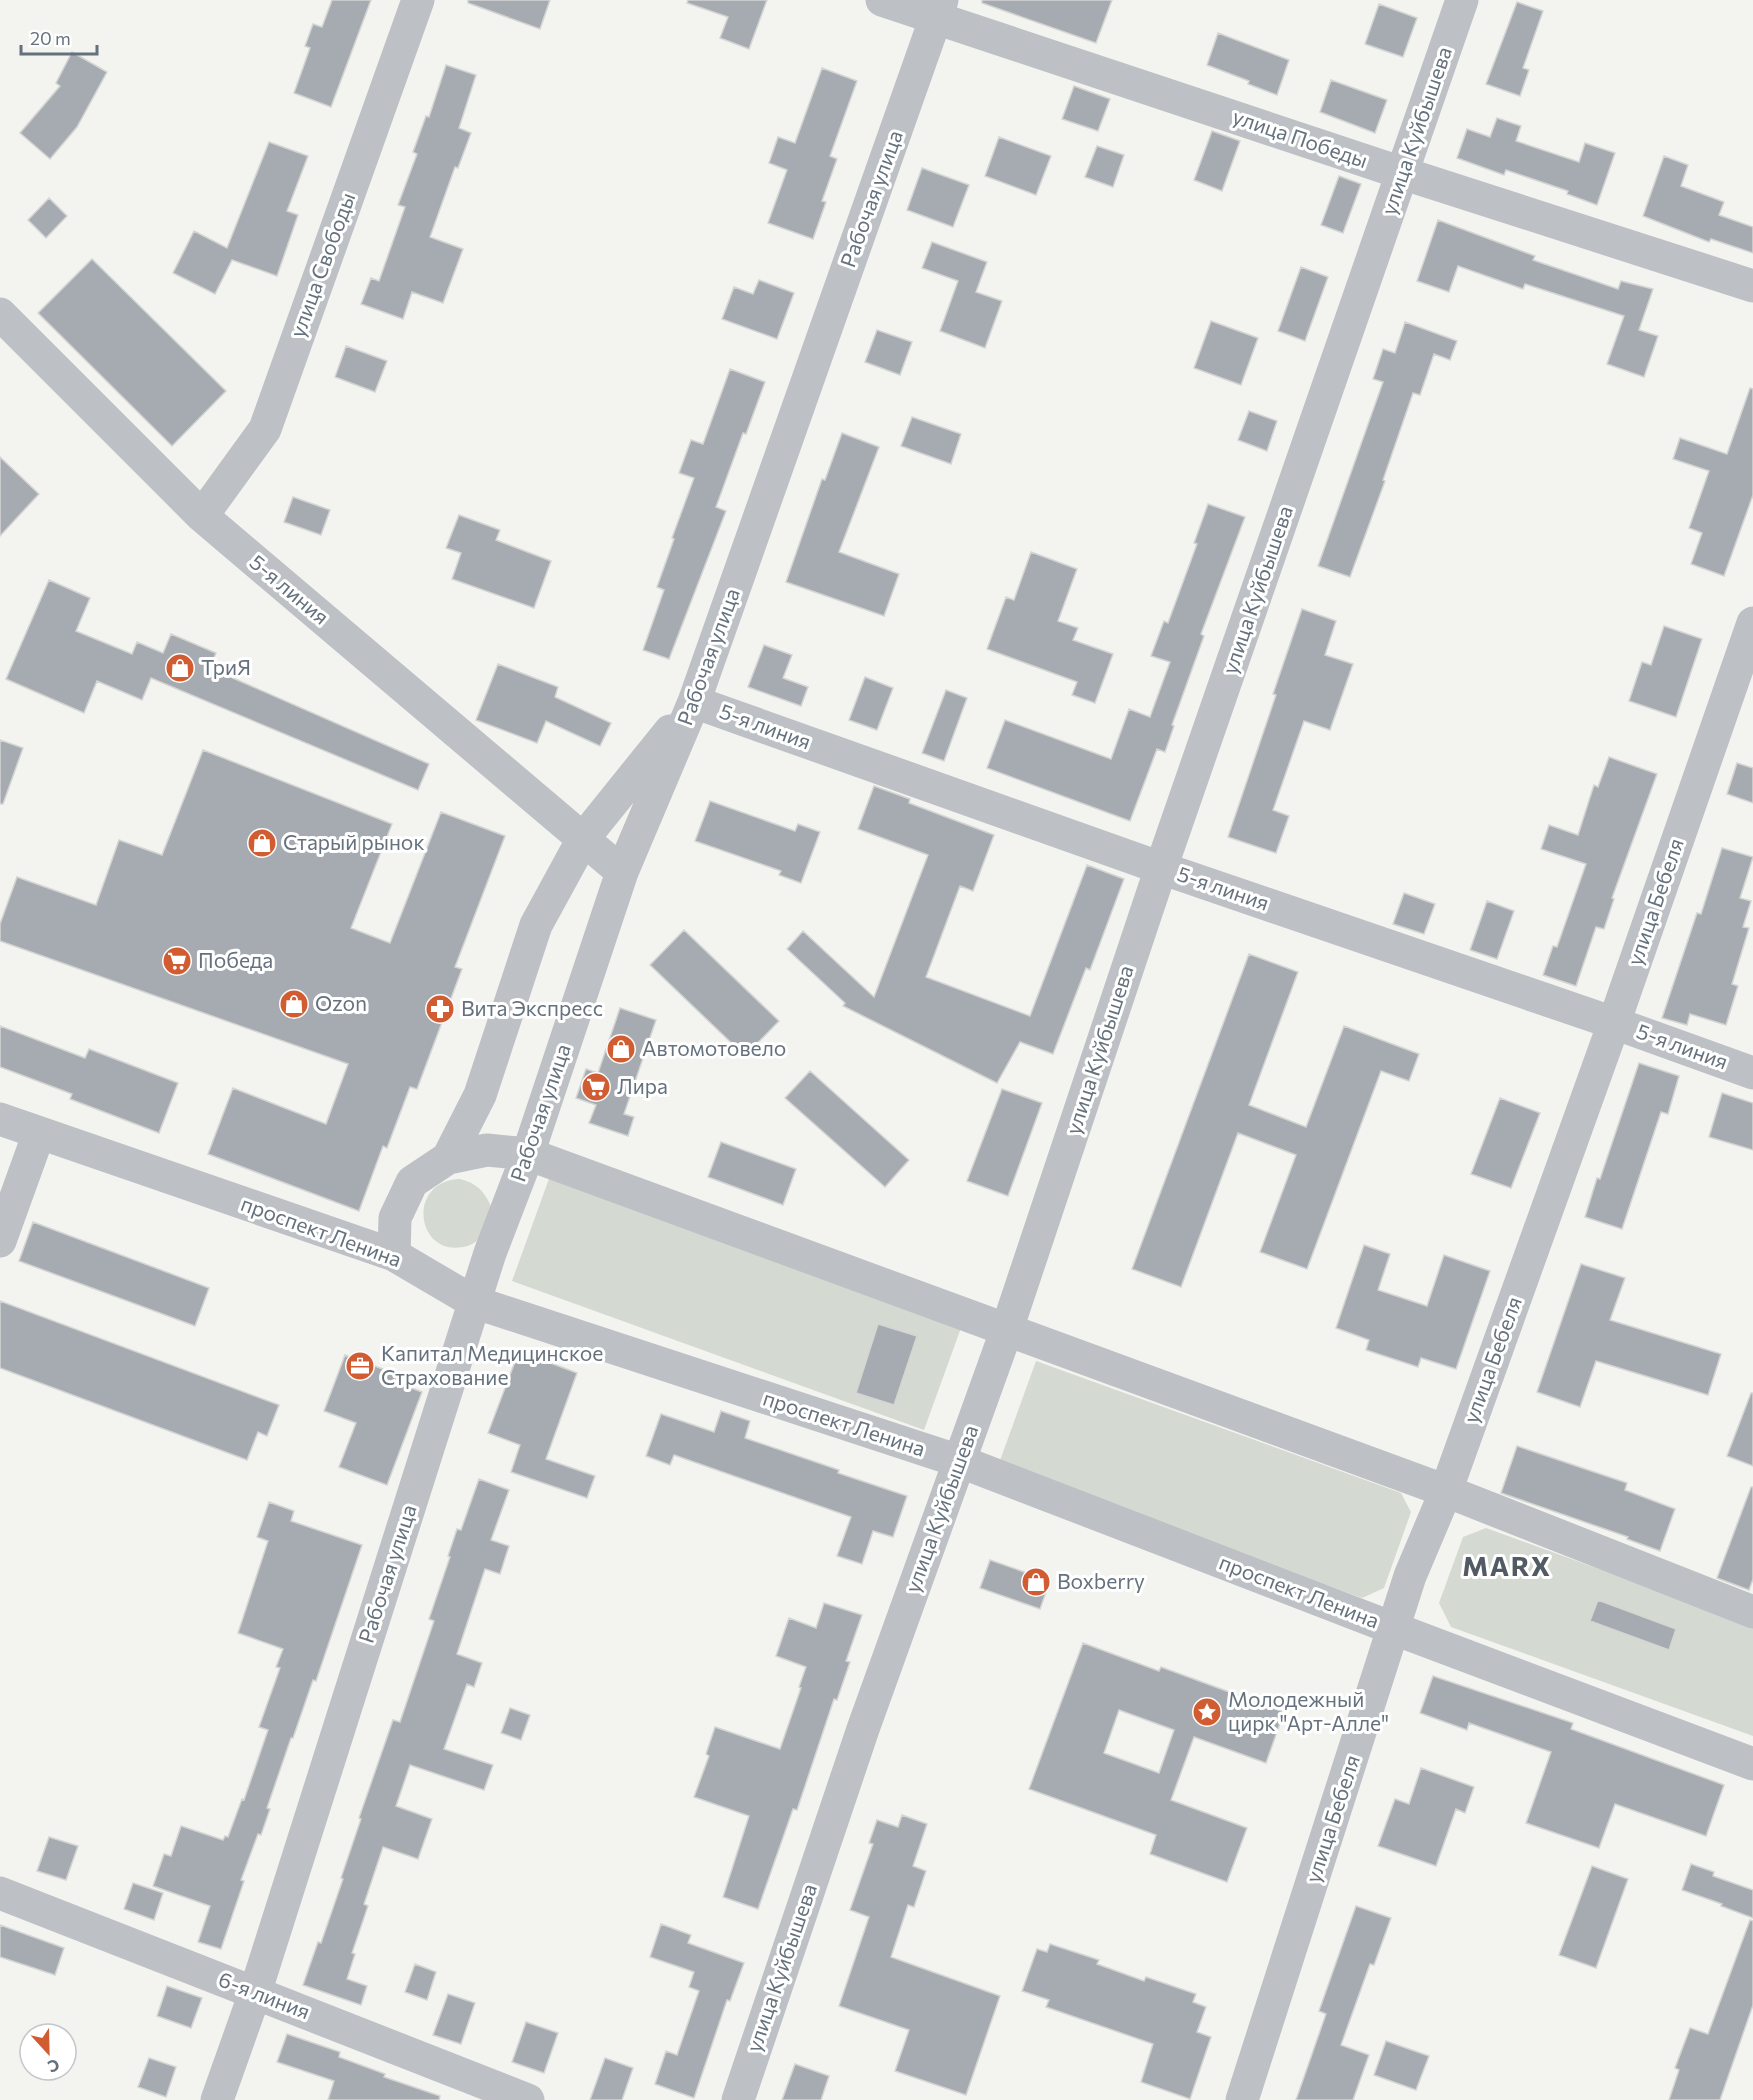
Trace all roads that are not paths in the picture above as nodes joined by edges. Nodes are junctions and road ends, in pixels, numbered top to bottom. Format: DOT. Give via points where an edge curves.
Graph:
graph roads {
  1 [pos="418,0"];
  2 [pos="882,0"];
  3 [pos="1462,0"];
  4 [pos="939,9"];
  5 [pos="1402,173"];
  6 [pos="1753,286"];
  7 [pos="0,314"];
  8 [pos="202,516"];
  9 [pos="1753,623"];
  10 [pos="694,702"];
  11 [pos="583,839"];
  12 [pos="1161,868"];
  13 [pos="622,872"];
  14 [pos="1614,1023"];
  15 [pos="1753,1073"];
  16 [pos="0,1119"];
  17 [pos="39,1133"];
  18 [pos="528,1154"];
  19 [pos="448,1158"];
  20 [pos="0,1240"];
  21 [pos="394,1255"];
  22 [pos="474,1302"];
  23 [pos="1007,1329"];
  24 [pos="959,1461"];
  25 [pos="1446,1491"];
  26 [pos="1753,1612"];
  27 [pos="1395,1629"];
  28 [pos="1753,1764"];
  29 [pos="0,1893"];
  30 [pos="255,1993"];
  31 [pos="217,2100"];
  32 [pos="528,2100"];
  33 [pos="738,2100"];
  34 [pos="1242,2100"];
  1 -- 8 [label="street, улица Свободы" via="265,429"];
  2 -- 4 [label="street, улица Победы"];
  3 -- 5 [label="street, улица Куйбышева"];
  4 -- 5 [label="street, улица Победы"];
  4 -- 10 [label="street, Рабочая улица"];
  5 -- 6 [label="street, улица Победы"];
  5 -- 12 [label="street, улица Куйбышева"];
  7 -- 8 [label="street, 5-я линия"];
  8 -- 11 [label="street, 5-я линия"];
  9 -- 14 [label="street, улица Бебеля"];
  10 -- 11 [label="street"];
  10 -- 12 [label="street, 5-я линия"];
  10 -- 13 [label="street, Рабочая улица"];
  11 -- 13 [label="street, 5-я линия"];
  11 -- 19 [label="street" via="536,926 480,1095"];
  12 -- 14 [label="street, 5-я линия"];
  12 -- 23 [label="street, улица Куйбышева"];
  13 -- 18 [label="street, Рабочая улица"];
  14 -- 15 [label="street, 5-я линия"];
  14 -- 25 [label="street, улица Бебеля"];
  16 -- 17 [label="street, проспект Ленина"];
  17 -- 20 [label="street"];
  17 -- 21 [label="street, проспект Ленина"];
  18 -- 19 [label="street" via="487,1150"];
  18 -- 22 [label="street, Рабочая улица"];
  18 -- 23 [label="street"];
  19 -- 21 [label="street" via="412,1182 395,1218"];
  21 -- 22 [label="street, проспект Ленина"];
  22 -- 24 [label="street, проспект Ленина"];
  22 -- 30 [label="street, Рабочая улица"];
  23 -- 24 [label="street, улица Куйбышева"];
  23 -- 25 [label="street"];
  24 -- 27 [label="street, проспект Ленина"];
  24 -- 33 [label="street, улица Куйбышева" via="863,1729"];
  25 -- 26 [label="street"];
  25 -- 27 [label="street, улица Бебеля" via="1410,1576"];
  27 -- 28 [label="street, проспект Ленина"];
  27 -- 34 [label="street, улица Бебеля"];
  29 -- 30 [label="street, 6-я линия"];
  30 -- 31 [label="street, Рабочая улица"];
  30 -- 32 [label="street, 6-я линия"];
}
